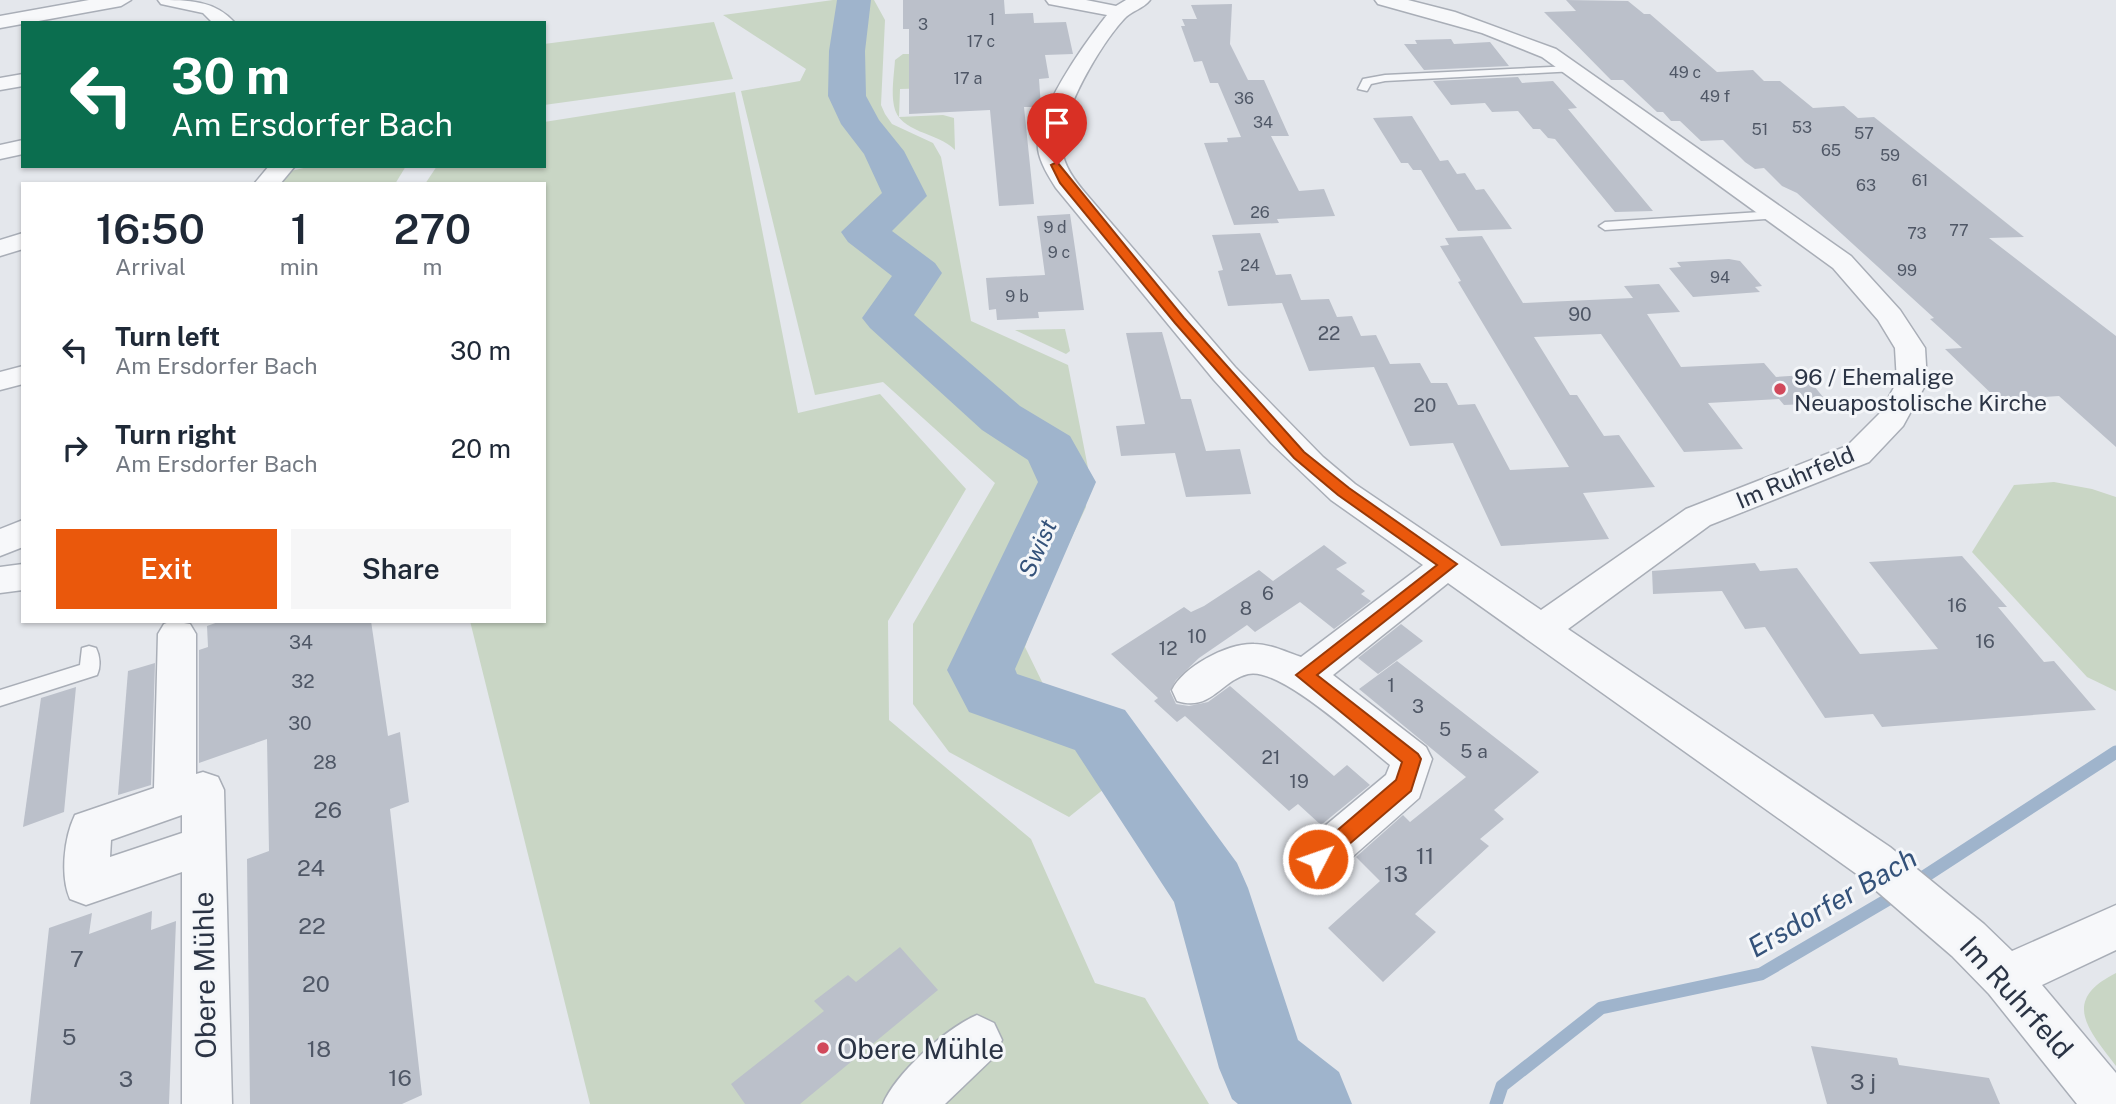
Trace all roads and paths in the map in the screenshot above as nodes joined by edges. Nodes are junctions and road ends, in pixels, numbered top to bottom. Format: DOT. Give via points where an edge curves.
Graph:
graph roads {
  1 [pos="4,0"];
  2 [pos="121,0"];
  3 [pos="168,0"];
  4 [pos="1056,0"];
  5 [pos="1385,0"];
  6 [pos="93,2"];
  7 [pos="1130,6"];
  8 [pos="2,21"];
  9 [pos="223,21"];
  10 [pos="1572,69"];
  11 [pos="21,80"];
  12 [pos="0,84"];
  13 [pos="1363,89"];
  14 [pos="21,147"];
  15 [pos="0,152"];
  16 [pos="281,168"];
  17 [pos="268,182"];
  18 [pos="1776,215"];
  19 [pos="1605,226"];
  20 [pos="21,242"];
  21 [pos="0,248"];
  22 [pos="21,376"];
  23 [pos="0,380"];
  24 [pos="21,533"];
  25 [pos="0,544"];
  26 [pos="1449,564"];
  27 [pos="21,578"];
  28 [pos="0,580"];
  29 [pos="1543,628"];
  30 [pos="177,634"];
  31 [pos="90,662"];
  32 [pos="1305,675"];
  33 [pos="1191,690"];
  34 [pos="0,698"];
  35 [pos="175,799"];
  36 [pos="202,846"];
  37 [pos="1318,859"];
  38 [pos="2116,927"];
  39 [pos="2006,978"];
  40 [pos="976,1040"];
  41 [pos="207,1104"];
  42 [pos="908,1104"];
  43 [pos="2109,1104"];
  1 -- 8 [label="street"];
  2 -- 6 [label="street"];
  3 -- 9 [label="street" via="209,8"];
  4 -- 7 [label="street"];
  5 -- 10 [label="street, Im Ruhrfeld" via="1515,36"];
  6 -- 8 [label="street"];
  7 -- 26 [label="street, Im Ruhrfeld" via="1052,121 1050,149 1064,181 1299,455 1343,492"];
  10 -- 13 [label="lane" via="1385,78 1367,81"];
  10 -- 18 [label="street, Im Ruhrfeld"];
  11 -- 12 [label="street"];
  14 -- 15 [label="street"];
  16 -- 17 [label="street"];
  18 -- 19 [label="lane"];
  18 -- 29 [label="street, Im Ruhrfeld" via="1842,262 1890,316 1910,348 1912,383 1908,393 1892,419 1858,454 1698,517"];
  20 -- 21 [label="street"];
  22 -- 23 [label="street"];
  24 -- 25 [label="street"];
  26 -- 29 [label="street, Im Ruhrfeld"];
  26 -- 32 [label="street"];
  27 -- 28 [label="street"];
  29 -- 39 [label="street, Im Ruhrfeld" via="1874,861"];
  30 -- 35 [label="street"];
  31 -- 34 [label="lane"];
  32 -- 33 [label="street" via="1261,657 1244,656"];
  32 -- 37 [label="street" via="1412,759 1404,785"];
  35 -- 36 [label="street, Obere Mühle" via="203,790"];
  35 -- 36 [label="street, Obere Mühle" via="90,828 86,885"];
  36 -- 41 [label="street, Obere Mühle"];
  38 -- 39 [label="street"];
  39 -- 43 [label="street, Im Ruhrfeld"];
  40 -- 42 [label="street"];
}
